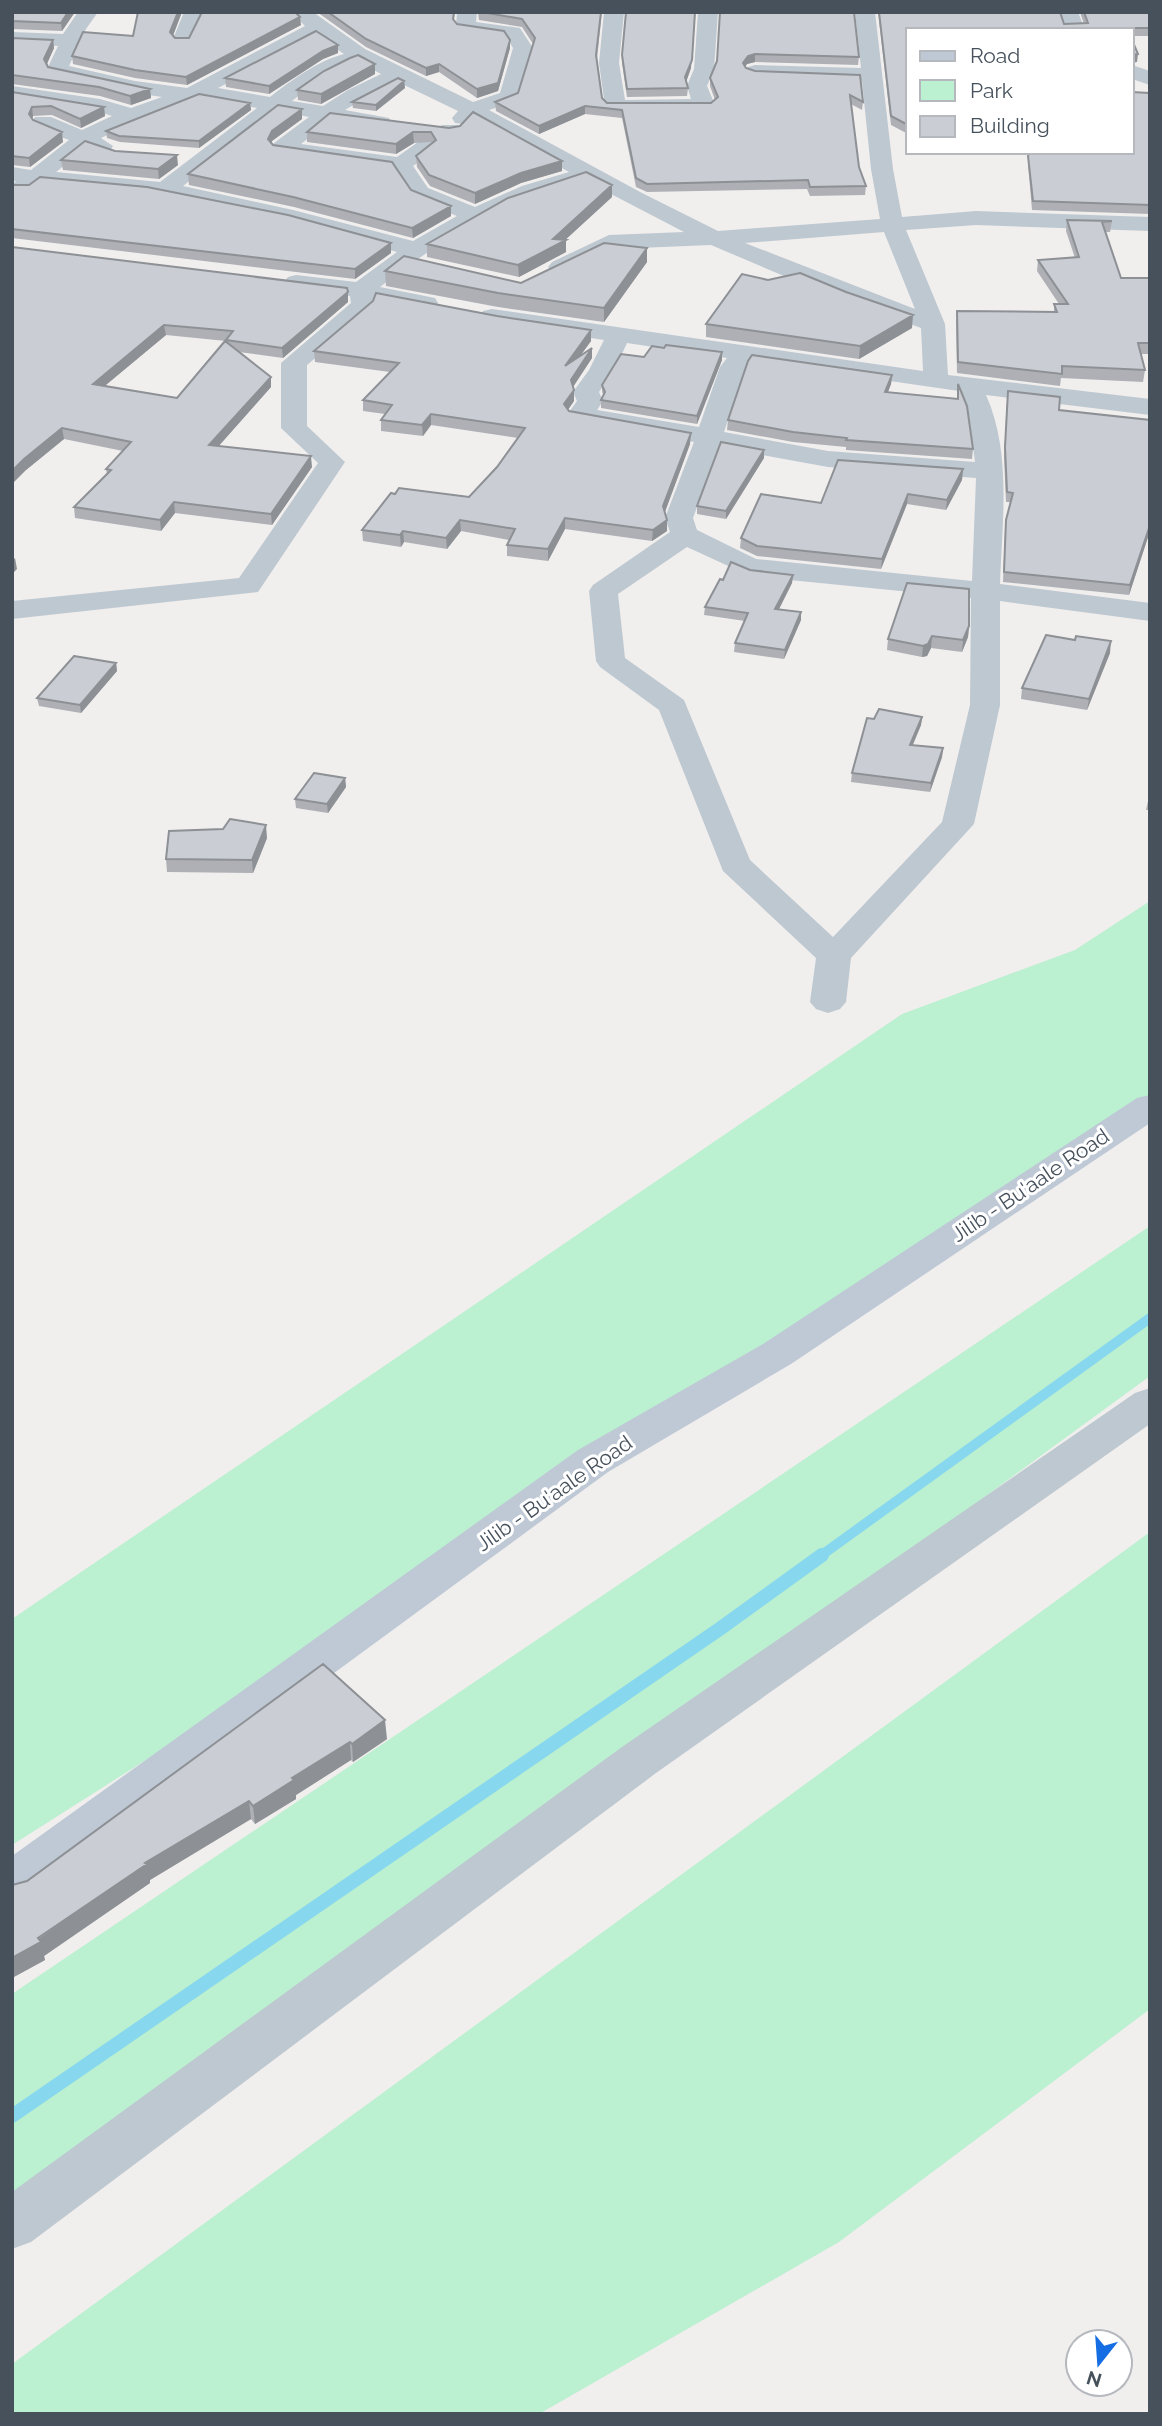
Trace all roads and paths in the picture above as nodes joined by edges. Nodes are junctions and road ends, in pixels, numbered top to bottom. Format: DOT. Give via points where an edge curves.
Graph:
graph roads {
  1 [pos="88,12"];
  2 [pos="194,12"];
  3 [pos="467,12"];
  4 [pos="614,12"];
  5 [pos="708,12"];
  6 [pos="865,12"];
  7 [pos="309,20"];
  8 [pos="14,30"];
  9 [pos="183,39"];
  10 [pos="70,40"];
  11 [pos="365,55"];
  12 [pos="755,71"];
  13 [pos="1134,72"];
  14 [pos="403,75"];
  15 [pos="872,75"];
  16 [pos="1150,79"];
  17 [pos="12,92"];
  18 [pos="192,93"];
  19 [pos="275,106"];
  20 [pos="471,109"];
  21 [pos="328,113"];
  22 [pos="131,114"];
  23 [pos="43,122"];
  24 [pos="450,130"];
  25 [pos="83,140"];
  26 [pos="129,152"];
  27 [pos="179,156"];
  28 [pos="204,158"];
  29 [pos="401,164"];
  30 [pos="590,173"];
  31 [pos="23,176"];
  32 [pos="164,190"];
  33 [pos="12,195"];
  34 [pos="635,199"];
  35 [pos="475,215"];
  36 [pos="892,224"];
  37 [pos="1150,224"];
  38 [pos="718,238"];
  39 [pos="609,242"];
  40 [pos="408,255"];
  41 [pos="437,267"];
  42 [pos="544,276"];
  43 [pos="267,279"];
  44 [pos="361,290"];
  45 [pos="517,294"];
  46 [pos="443,306"];
  47 [pos="470,312"];
  48 [pos="498,317"];
  49 [pos="933,324"];
  50 [pos="620,333"];
  51 [pos="746,352"];
  52 [pos="936,381"];
  53 [pos="969,385"];
  54 [pos="1150,407"];
  55 [pos="709,437"];
  56 [pos="990,471"];
  57 [pos="685,535"];
  58 [pos="986,591"];
  59 [pos="12,610"];
  60 [pos="1150,612"];
  61 [pos="834,956"];
  62 [pos="828,1002"];
  63 [pos="1150,1106"];
  64 [pos="1150,1404"];
  65 [pos="12,1883"];
  66 [pos="12,2224"];
  1 -- 10 [label="street"];
  2 -- 9 [label="street"];
  3 -- 20 [label="street" via="466,27 513,32 523,48 509,97"];
  4 -- 5 [label="street" via="609,63 616,106 704,105 697,86 704,69"];
  6 -- 15 [label="street"];
  7 -- 11 [label="street"];
  7 -- 18 [label="street"];
  8 -- 10 [label="street"];
  10 -- 18 [label="street" via="57,69 135,87"];
  11 -- 14 [label="street"];
  11 -- 19 [label="street" via="321,71"];
  12 -- 15 [label="street"];
  13 -- 16 [label="street"];
  14 -- 20 [label="street"];
  14 -- 21 [label="street" via="385,78"];
  15 -- 36 [label="street"];
  17 -- 22 [label="street"];
  18 -- 19 [label="street"];
  18 -- 22 [label="street"];
  19 -- 21 [label="street"];
  19 -- 28 [label="street"];
  20 -- 24 [label="street"];
  20 -- 30 [label="street"];
  21 -- 24 [label="street"];
  21 -- 29 [label="street" via="282,149"];
  22 -- 25 [label="street"];
  23 -- 25 [label="street"];
  24 -- 29 [label="street"];
  25 -- 26 [label="street"];
  25 -- 31 [label="street"];
  27 -- 28 [label="street"];
  28 -- 32 [label="street"];
  29 -- 35 [label="street" via="420,193"];
  30 -- 34 [label="street"];
  30 -- 35 [label="street"];
  31 -- 32 [label="street"];
  31 -- 33 [label="street"];
  32 -- 40 [label="street" via="309,220"];
  34 -- 38 [label="street"];
  34 -- 39 [label="street"];
  35 -- 40 [label="street"];
  36 -- 37 [label="street" via="976,218"];
  36 -- 38 [label="street"];
  36 -- 49 [label="street"];
  38 -- 39 [label="street"];
  38 -- 49 [label="street" via="853,296"];
  39 -- 42 [label="street"];
  40 -- 41 [label="street"];
  40 -- 44 [label="street"];
  43 -- 44 [label="street"];
  44 -- 46 [label="street"];
  44 -- 59 [label="street" via="363,305 294,363 294,428 332,462 248,586"];
  45 -- 48 [label="street"];
  47 -- 48 [label="street"];
  48 -- 50 [label="street"];
  49 -- 52 [label="street"];
  50 -- 51 [label="street"];
  50 -- 55 [label="street" via="586,392 590,401 580,415"];
  51 -- 52 [label="street"];
  51 -- 55 [label="street" via="733,367"];
  52 -- 53 [label="street"];
  53 -- 54 [label="street"];
  53 -- 56 [label="street" via="982,415"];
  55 -- 56 [label="street" via="828,459"];
  55 -- 57 [label="street" via="679,518"];
  56 -- 58 [label="street"];
  57 -- 58 [label="street" via="750,567"];
  57 -- 61 [label="street" via="603,591 611,661 673,706 735,864"];
  58 -- 60 [label="street"];
  58 -- 61 [label="street" via="985,705 958,824"];
  61 -- 62 [label="street"];
  63 -- 65 [label="main road, Jilib - Bu'aale Road" via="777,1354 593,1461"];
  64 -- 66 [label="street" via="639,1760"];
}
